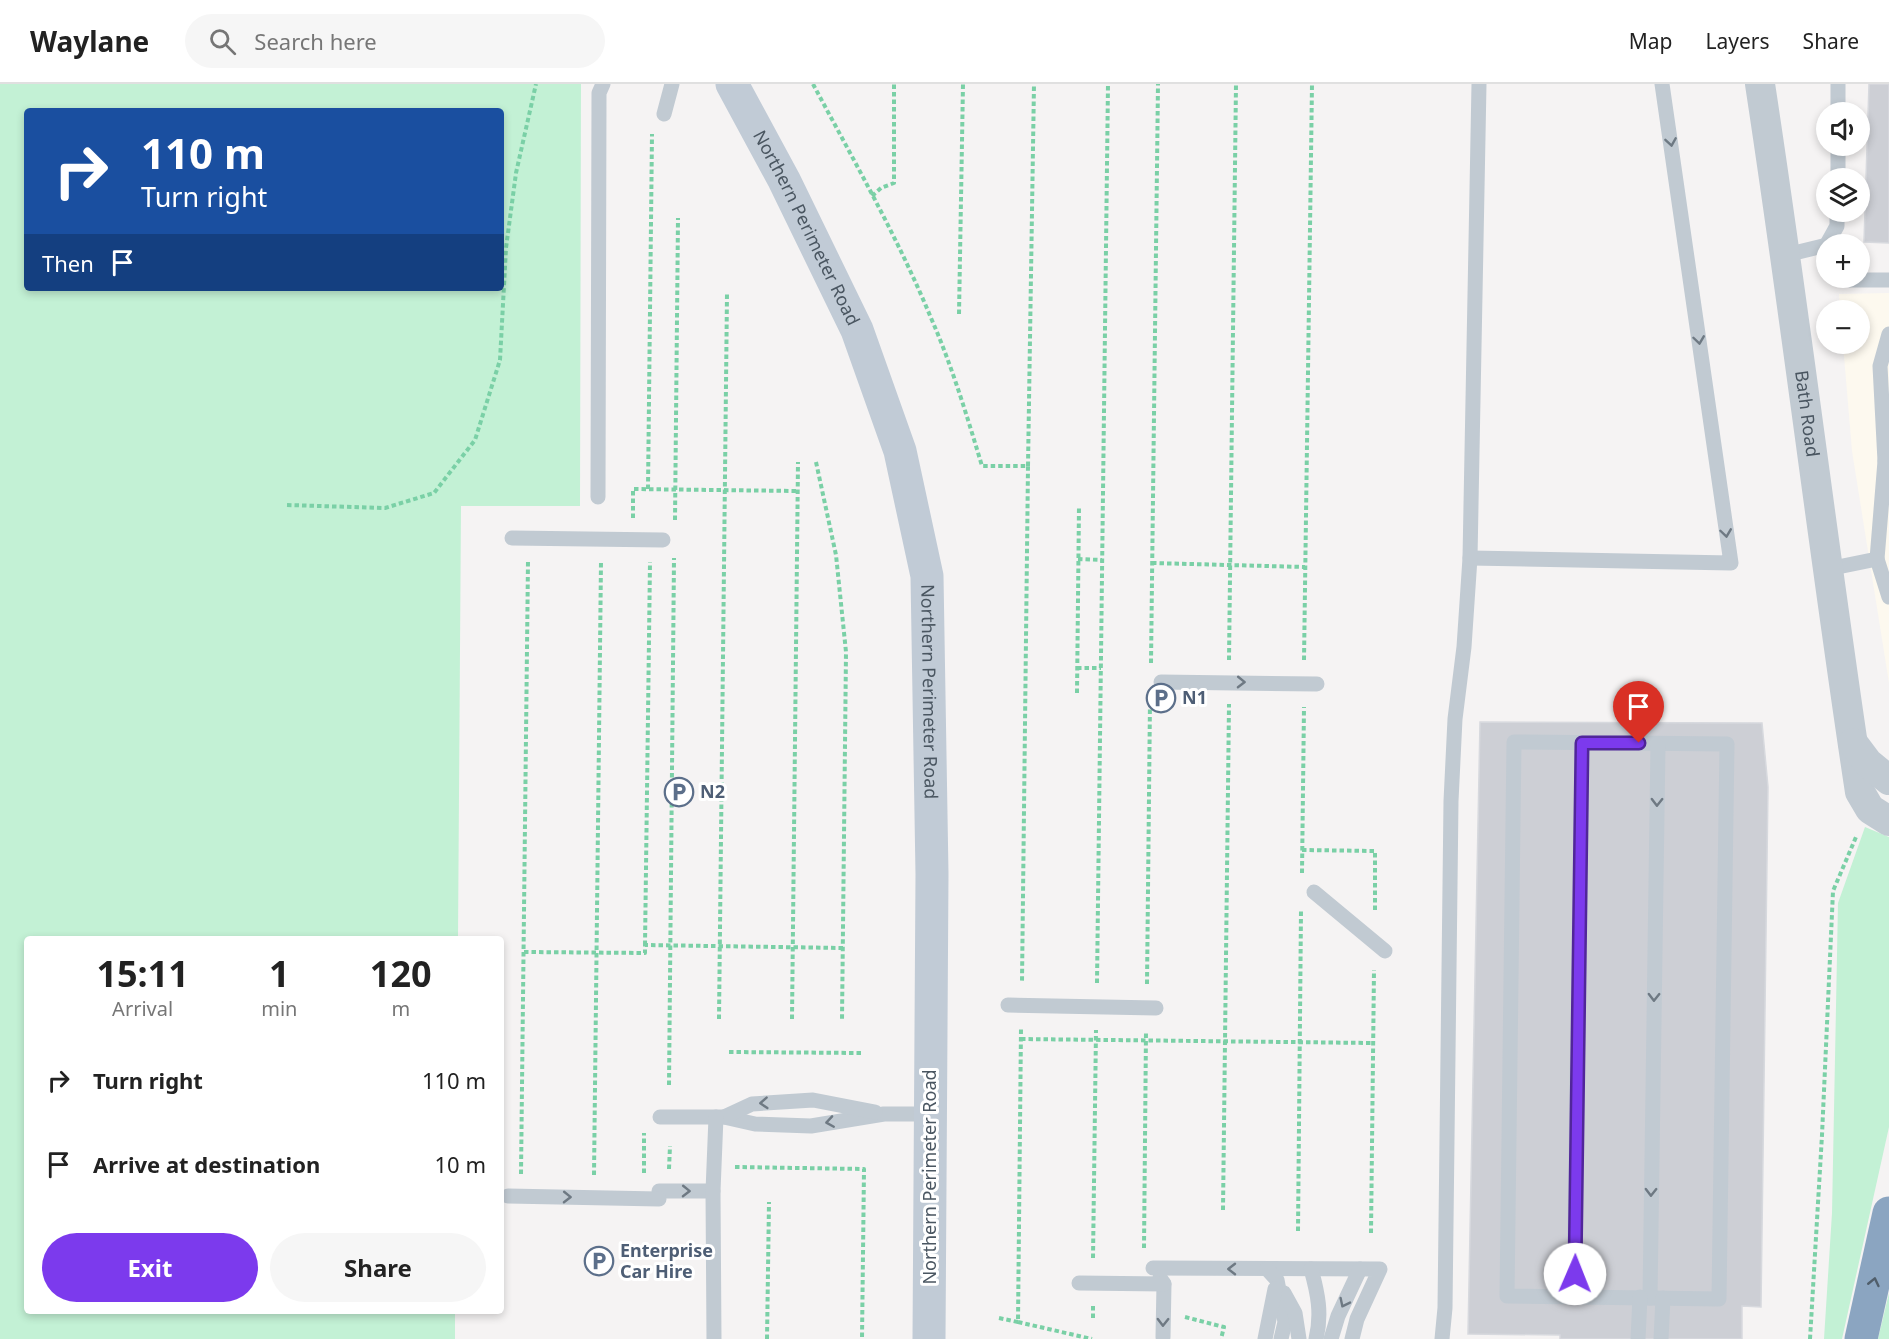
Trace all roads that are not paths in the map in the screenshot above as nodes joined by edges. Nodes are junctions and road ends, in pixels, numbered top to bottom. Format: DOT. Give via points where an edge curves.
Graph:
graph roads {
  1 [pos="603,84"];
  2 [pos="672,84"];
  3 [pos="732,84"];
  4 [pos="1479,84"];
  5 [pos="1662,84"];
  6 [pos="1760,84"];
  7 [pos="1838,84"];
  8 [pos="1838,102"];
  9 [pos="664,114"];
  10 [pos="1816,248"];
  11 [pos="1786,255"];
  12 [pos="1870,280"];
  13 [pos="1889,280"];
  14 [pos="1889,334"];
  15 [pos="1887,461"];
  16 [pos="598,497"];
  17 [pos="512,538"];
  18 [pos="669,544"];
  19 [pos="1470,558"];
  20 [pos="1877,559"];
  21 [pos="1827,569"];
  22 [pos="1889,597"];
  23 [pos="1310,683"];
  24 [pos="1156,687"];
  25 [pos="1582,743"];
  26 [pos="1853,743"];
  27 [pos="1658,744"];
  28 [pos="1889,780"];
  29 [pos="1889,821"];
  30 [pos="1308,888"];
  31 [pos="1380,946"];
  32 [pos="1015,1006"];
  33 [pos="1151,1008"];
  34 [pos="884,1114"];
  35 [pos="930,1114"];
  36 [pos="660,1117"];
  37 [pos="720,1117"];
  38 [pos="713,1191"];
  39 [pos="508,1196"];
  40 [pos="1889,1213"];
  41 [pos="1311,1269"];
  42 [pos="1360,1269"];
  43 [pos="1272,1274"];
  44 [pos="1079,1283"];
  45 [pos="1164,1284"];
  46 [pos="1574,1297"];
  47 [pos="1651,1298"];
  48 [pos="1445,1308"];
  49 [pos="1163,1337"];
  50 [pos="714,1339"];
  51 [pos="929,1339"];
  52 [pos="1265,1339"];
  53 [pos="1281,1339"];
  54 [pos="1299,1339"];
  55 [pos="1316,1339"];
  56 [pos="1331,1339"];
  57 [pos="1352,1339"];
  58 [pos="1442,1339"];
  59 [pos="1453,1339"];
  60 [pos="1638,1339"];
  61 [pos="1661,1339"];
  62 [pos="1861,1339"];
  1 -- 16 [label="lane" via="599,93"];
  2 -- 9 [label="lane"];
  3 -- 35 [label="street, Northern Perimeter Road" via="857,330 900,451 927,576 932,874"];
  4 -- 19 [label="lane"];
  5 -- 19 [label="lane, one-way" via="1731,563"];
  6 -- 11 [label="street, Bath Road"];
  7 -- 8 [label="lane"];
  10 -- 11 [label="lane"];
  11 -- 21 [label="street, Bath Road"];
  12 -- 13 [label="lane"];
  14 -- 15 [label="lane" via="1880,366"];
  15 -- 20 [label="lane"];
  17 -- 18 [label="lane" via="633,539"];
  19 -- 48 [label="lane" via="1451,801"];
  20 -- 21 [label="lane"];
  20 -- 22 [label="lane"];
  21 -- 26 [label="street, Bath Road"];
  24 -- 23 [label="lane, one-way" via="1229,682"];
  25 -- 27 [label="lane"];
  25 -- 46 [label="lane"];
  25 -- 46 [label="lane" via="1514,742 1507,1296"];
  26 -- 28 [label="street" via="1868,763"];
  26 -- 29 [label="street, Bath Road" via="1864,801 1876,815"];
  27 -- 47 [label="lane, one-way"];
  27 -- 47 [label="lane" via="1726,744 1719,1299"];
  30 -- 31 [label="lane"];
  32 -- 33 [label="lane"];
  34 -- 35 [label="lane"];
  34 -- 37 [label="lane, one-way" via="811,1126 755,1124"];
  34 -- 37 [label="lane, one-way" via="813,1100 752,1104"];
  35 -- 51 [label="street, Northern Perimeter Road"];
  36 -- 37 [label="lane"];
  37 -- 38 [label="lane"];
  39 -- 38 [label="lane, one-way"];
  38 -- 50 [label="lane"];
  62 -- 40 [label="highway, one-way"];
  41 -- 42 [label="lane"];
  41 -- 43 [label="lane"];
  41 -- 55 [label="lane" via="1320,1300"];
  42 -- 56 [label="lane, one-way"];
  42 -- 57 [label="lane" via="1380,1269"];
  43 -- 45 [label="lane, one-way" via="1153,1268"];
  43 -- 52 [label="lane"];
  43 -- 53 [label="lane" via="1285,1322"];
  43 -- 54 [label="lane" via="1294,1313"];
  44 -- 45 [label="lane"];
  45 -- 49 [label="lane, one-way"];
  46 -- 47 [label="lane"];
  47 -- 60 [label="lane"];
  47 -- 61 [label="lane"];
  48 -- 58 [label="lane"];
  48 -- 59 [label="lane"];
}
